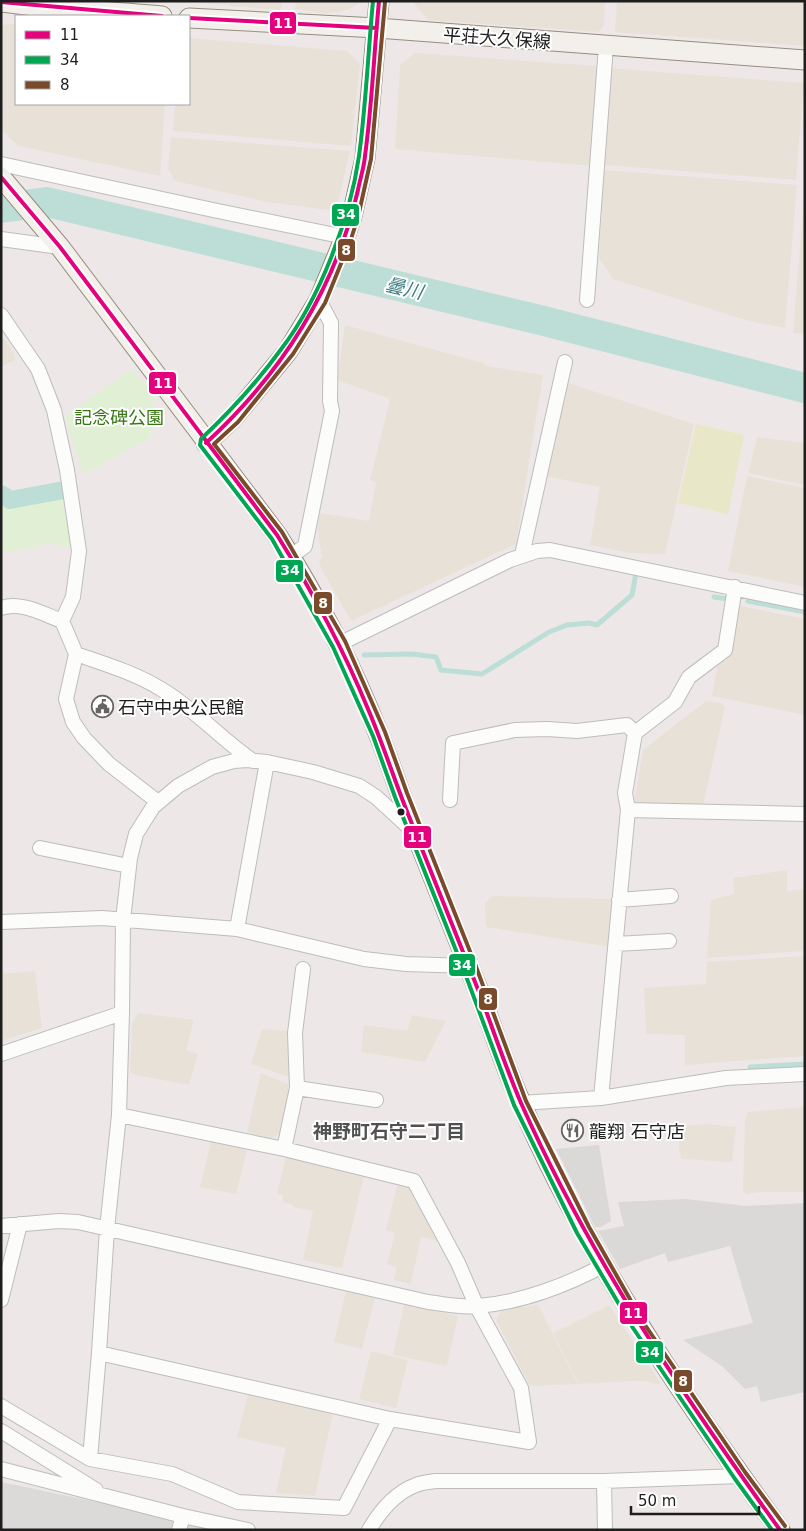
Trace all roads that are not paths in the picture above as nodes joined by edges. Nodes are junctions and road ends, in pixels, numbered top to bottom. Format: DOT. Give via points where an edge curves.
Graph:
graph roads {
  1 [pos="379,1"];
  2 [pos="1,2"];
  3 [pos="150,15"];
  4 [pos="190,18"];
  5 [pos="377,28"];
  6 [pos="606,46"];
  7 [pos="805,60"];
  8 [pos="1,164"];
  9 [pos="1,177"];
  10 [pos="345,237"];
  11 [pos="1,239"];
  12 [pos="60,247"];
  13 [pos="319,300"];
  14 [pos="587,300"];
  15 [pos="1,316"];
  16 [pos="565,362"];
  17 [pos="206,443"];
  18 [pos="522,555"];
  19 [pos="290,557"];
  20 [pos="736,587"];
  21 [pos="805,603"];
  22 [pos="1,608"];
  23 [pos="62,621"];
  24 [pos="339,644"];
  25 [pos="76,654"];
  26 [pos="635,733"];
  27 [pos="253,761"];
  28 [pos="267,762"];
  29 [pos="450,800"];
  30 [pos="158,802"];
  31 [pos="628,810"];
  32 [pos="805,814"];
  33 [pos="416,834"];
  34 [pos="40,848"];
  35 [pos="130,866"];
  36 [pos="671,896"];
  37 [pos="619,900"];
  38 [pos="123,920"];
  39 [pos="1,922"];
  40 [pos="237,929"];
  41 [pos="669,941"];
  42 [pos="616,944"];
  43 [pos="469,966"];
  44 [pos="303,969"];
  45 [pos="122,1012"];
  46 [pos="1,1054"];
  47 [pos="805,1074"];
  48 [pos="297,1088"];
  49 [pos="601,1098"];
  50 [pos="376,1100"];
  51 [pos="520,1103"];
  52 [pos="118,1115"];
  53 [pos="284,1149"];
  54 [pos="20,1224"];
  55 [pos="1,1226"];
  56 [pos="107,1229"];
  57 [pos="604,1265"];
  58 [pos="1,1300"];
  59 [pos="477,1307"];
  60 [pos="99,1353"];
  61 [pos="1,1406"];
  62 [pos="390,1419"];
  63 [pos="1,1431"];
  64 [pos="90,1459"];
  65 [pos="1,1469"];
  66 [pos="740,1476"];
  67 [pos="604,1481"];
  68 [pos="107,1497"];
  69 [pos="181,1523"];
  70 [pos="248,1530"];
  71 [pos="369,1530"];
  72 [pos="605,1530"];
  73 [pos="780,1530"];
  1 -- 5 [label="main road"];
  2 -- 3 [label="main road"];
  4 -- 5 [label="main road, 平荘大久保線"];
  5 -- 6 [label="main road, 平荘大久保線"];
  5 -- 10 [label="main road" via="365,158"];
  6 -- 7 [label="main road, 平荘大久保線"];
  6 -- 14 [label="street"];
  8 -- 10 [label="street"];
  9 -- 12 [label="main road"];
  10 -- 13 [label="main road"];
  11 -- 12 [label="street"];
  12 -- 17 [label="main road"];
  13 -- 17 [label="main road" via="288,351 260,387"];
  13 -- 19 [label="street" via="330,323 332,411 305,546"];
  15 -- 23 [label="street" via="38,369 54,410 67,470 79,551 73,597"];
  16 -- 18 [label="street"];
  17 -- 19 [label="main road"];
  18 -- 20 [label="street" via="550,550"];
  18 -- 24 [label="street"];
  19 -- 24 [label="main road"];
  20 -- 21 [label="street"];
  20 -- 26 [label="street" via="725,650 690,677 675,702"];
  22 -- 23 [label="street" via="20,606"];
  23 -- 25 [label="street"];
  24 -- 33 [label="main road" via="379,734"];
  25 -- 27 [label="street" via="139,676 163,690"];
  25 -- 30 [label="street" via="66,700 73,722 109,764"];
  26 -- 29 [label="street" via="627,724 577,731 514,730 453,743"];
  26 -- 31 [label="street" via="625,793"];
  27 -- 28 [label="street"];
  27 -- 30 [label="street" via="234,761 212,767 178,786"];
  28 -- 33 [label="street" via="359,786 376,797"];
  28 -- 40 [label="street"];
  30 -- 35 [label="street" via="136,834"];
  31 -- 32 [label="street"];
  31 -- 37 [label="street"];
  33 -- 43 [label="main road"];
  34 -- 35 [label="street"];
  35 -- 38 [label="street"];
  36 -- 37 [label="street"];
  37 -- 42 [label="street"];
  38 -- 39 [label="street"];
  38 -- 40 [label="street"];
  38 -- 45 [label="street"];
  40 -- 43 [label="street" via="364,959"];
  41 -- 42 [label="street"];
  42 -- 49 [label="street"];
  43 -- 51 [label="main road"];
  44 -- 48 [label="street" via="295,1032"];
  45 -- 46 [label="street"];
  45 -- 52 [label="street"];
  47 -- 49 [label="street" via="726,1078"];
  48 -- 50 [label="street"];
  48 -- 53 [label="street"];
  49 -- 51 [label="street"];
  51 -- 57 [label="main road" via="574,1213"];
  52 -- 53 [label="street"];
  52 -- 56 [label="street"];
  53 -- 59 [label="street" via="414,1180 458,1263"];
  54 -- 55 [label="street"];
  54 -- 56 [label="street" via="78,1222"];
  54 -- 58 [label="street"];
  56 -- 59 [label="street" via="428,1302"];
  56 -- 60 [label="street"];
  57 -- 59 [label="street" via="551,1288"];
  57 -- 66 [label="main road" via="638,1326"];
  59 -- 62 [label="street" via="520,1388 529,1442"];
  60 -- 62 [label="street"];
  60 -- 64 [label="street"];
  61 -- 64 [label="street"];
  62 -- 64 [label="street" via="344,1508 238,1502 172,1474"];
  63 -- 68 [label="street"];
  65 -- 68 [label="street"];
  66 -- 67 [label="street"];
  66 -- 73 [label="main road"];
  67 -- 71 [label="street" via="436,1481 417,1484 392,1500"];
  67 -- 72 [label="street"];
  68 -- 69 [label="street"];
  69 -- 70 [label="street"];
}
